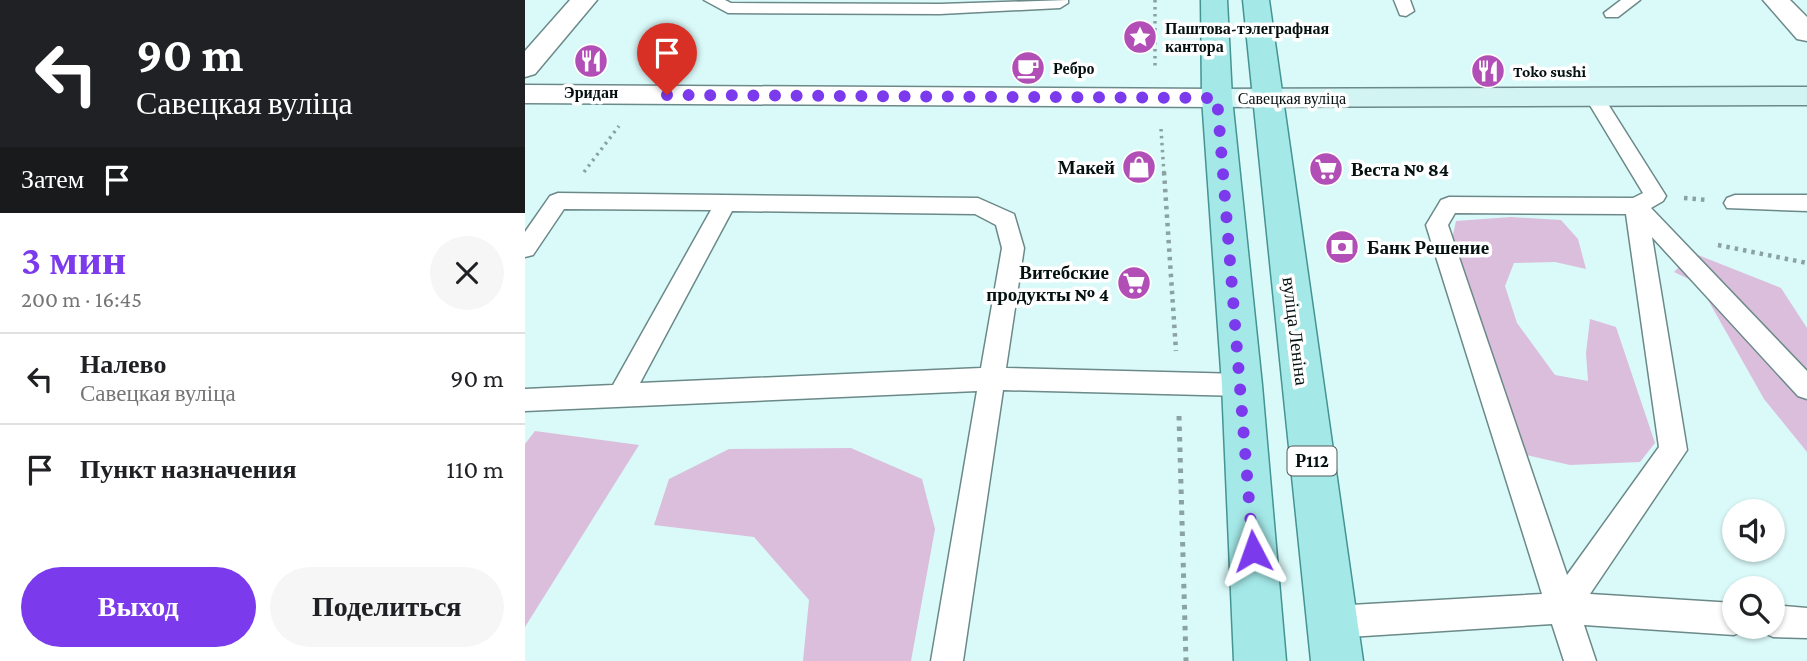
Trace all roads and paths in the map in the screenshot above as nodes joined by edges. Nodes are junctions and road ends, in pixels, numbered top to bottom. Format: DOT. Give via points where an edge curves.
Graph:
graph roads {
  1 [pos="584,0"];
  2 [pos="712,0"];
  3 [pos="1060,0"];
  4 [pos="1155,0"];
  5 [pos="1214,0"];
  6 [pos="1256,0"];
  7 [pos="1632,0"];
  8 [pos="1776,0"];
  9 [pos="813,4"];
  10 [pos="1612,13"];
  11 [pos="1807,33"];
  12 [pos="525,68"];
  13 [pos="525,94"];
  14 [pos="641,94"];
  15 [pos="1807,96"];
  16 [pos="1594,97"];
  17 [pos="1154,98"];
  18 [pos="1217,98"];
  19 [pos="1268,99"];
  20 [pos="558,201"];
  21 [pos="1645,201"];
  22 [pos="726,202"];
  23 [pos="1735,203"];
  24 [pos="1807,203"];
  25 [pos="1713,244"];
  26 [pos="525,249"];
  27 [pos="1807,263"];
  28 [pos="992,379"];
  29 [pos="1241,385"];
  30 [pos="1807,388"];
  31 [pos="621,396"];
  32 [pos="525,400"];
  33 [pos="1562,608"];
  34 [pos="1722,618"];
  35 [pos="1785,622"];
  36 [pos="1806,623"];
  37 [pos="1335,642"];
  38 [pos="947,661"];
  39 [pos="1260,661"];
  40 [pos="1580,661"];
  1 -- 12 [label="street"];
  2 -- 9 [label="lane" via="728,8"];
  3 -- 9 [label="lane" via="940,9"];
  4 -- 17 [label="path"];
  5 -- 18 [label="main road"];
  6 -- 19 [label="main road, вуліца Леніна / Р112"];
  7 -- 10 [label="lane"];
  8 -- 11 [label="street"];
  13 -- 14 [label="street, Савецкая вуліца"];
  14 -- 17 [label="street, Савецкая вуліца"];
  14 -- 20 [label="path" via="589,167"];
  15 -- 16 [label="street, Савецкая вуліца"];
  16 -- 19 [label="street, Савецкая вуліца"];
  16 -- 21 [label="lane"];
  17 -- 18 [label="street, Савецкая вуліца"];
  18 -- 19 [label="street, Савецкая вуліца"];
  18 -- 29 [label="main road"];
  19 -- 37 [label="main road, вуліца Леніна / Р112"];
  20 -- 22 [label="lane"];
  20 -- 26 [label="lane"];
  21 -- 23 [label="path"];
  21 -- 30 [label="lane"];
  21 -- 33 [label="lane" via="1673,450"];
  21 -- 33 [label="lane" via="1449,205 1437,225"];
  22 -- 28 [label="lane" via="978,206 1006,220 1013,248"];
  22 -- 31 [label="lane"];
  23 -- 24 [label="lane"];
  25 -- 27 [label="path"];
  28 -- 29 [label="lane"];
  28 -- 31 [label="lane"];
  28 -- 38 [label="lane"];
  29 -- 39 [label="main road"];
  31 -- 32 [label="lane"];
  33 -- 34 [label="lane"];
  33 -- 37 [label="lane"];
  33 -- 40 [label="lane"];
  35 -- 36 [label="lane"];
}
